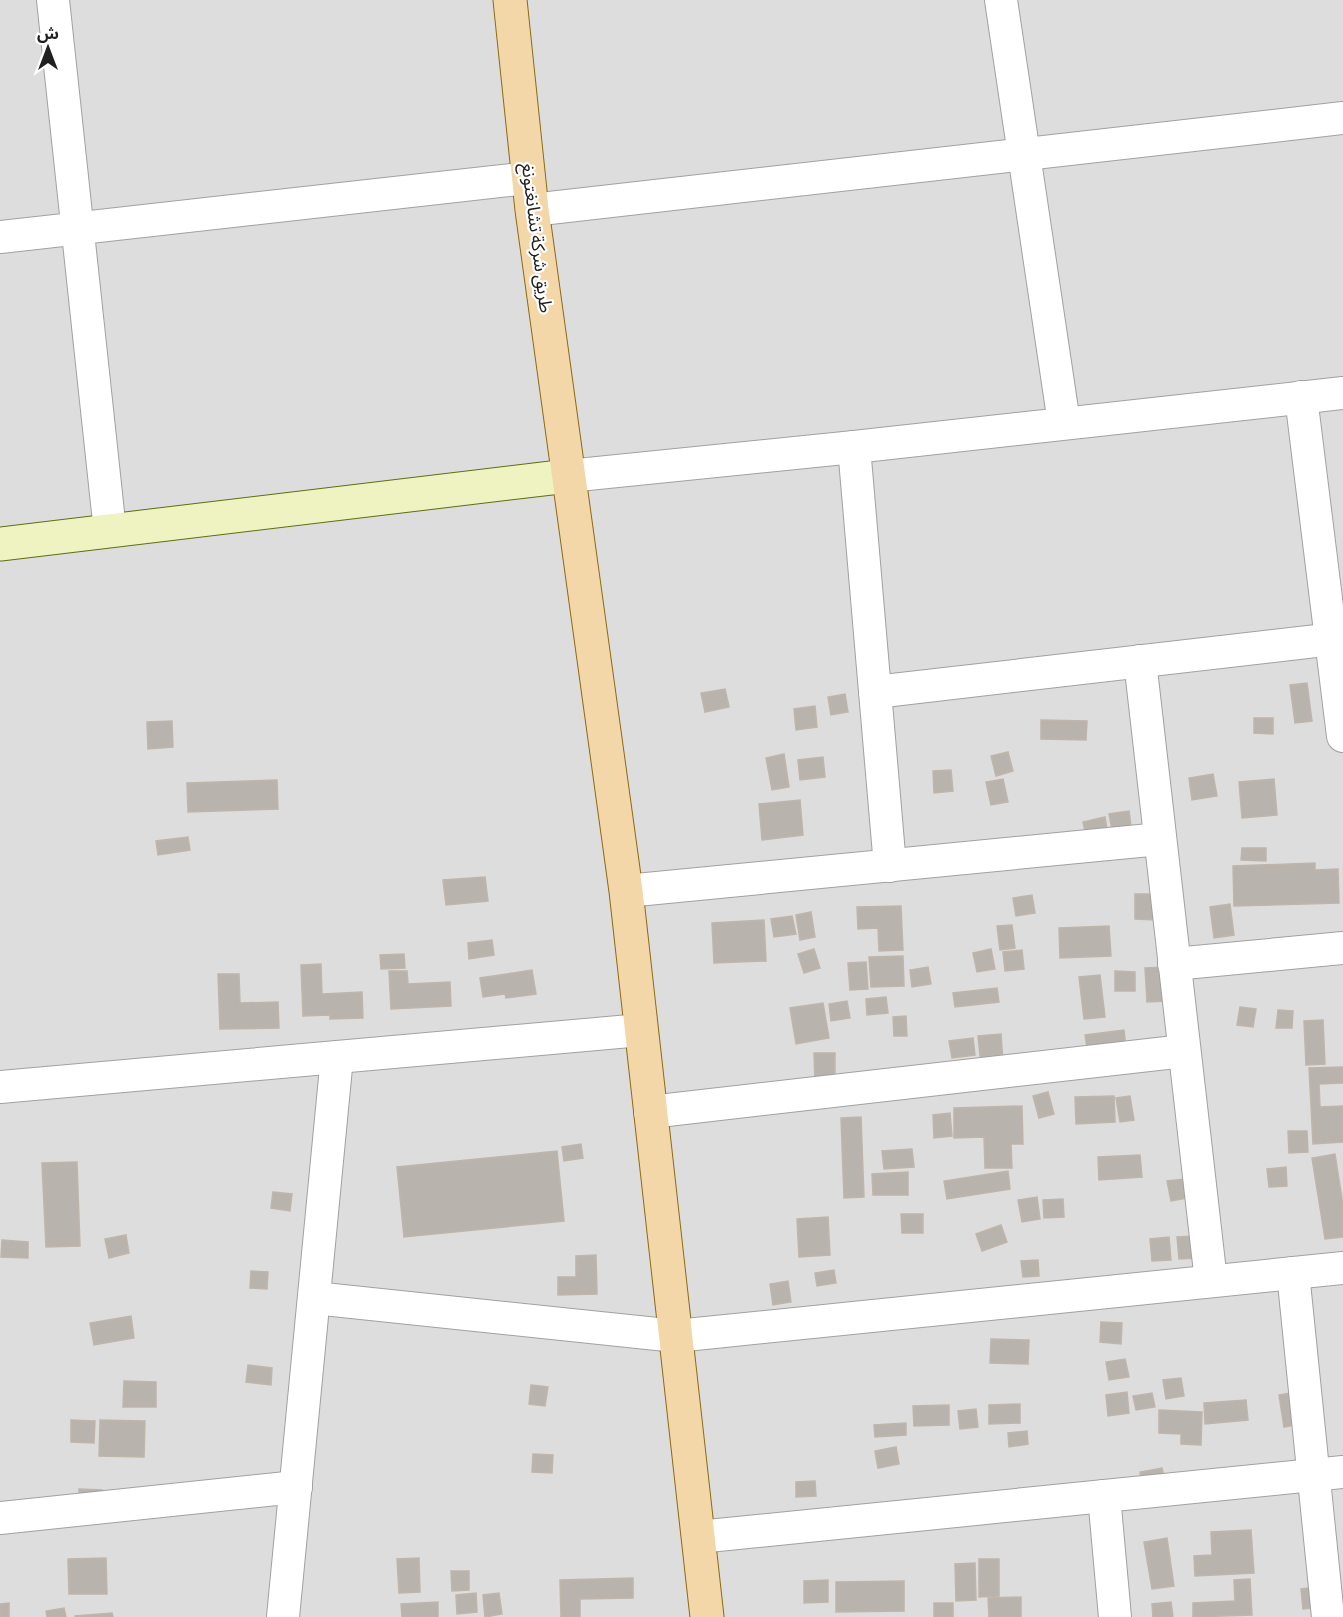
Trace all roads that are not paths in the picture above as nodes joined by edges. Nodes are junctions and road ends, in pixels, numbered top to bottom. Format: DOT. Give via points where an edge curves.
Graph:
graph roads {
  1 [pos="53,0"];
  2 [pos="510,0"];
  3 [pos="1001,0"];
  4 [pos="1343,118"];
  5 [pos="1024,154"];
  6 [pos="528,178"];
  7 [pos="532,210"];
  8 [pos="77,228"];
  9 [pos="0,237"];
  10 [pos="1343,393"];
  11 [pos="1301,397"];
  12 [pos="1064,423"];
  13 [pos="854,447"];
  14 [pos="568,476"];
  15 [pos="110,531"];
  16 [pos="0,544"];
  17 [pos="1337,639"];
  18 [pos="1140,661"];
  19 [pos="875,692"];
  20 [pos="1343,736"];
  21 [pos="1160,839"];
  22 [pos="890,866"];
  23 [pos="626,891"];
  24 [pos="1343,948"];
  25 [pos="1174,964"];
  26 [pos="641,1030"];
  27 [pos="1184,1051"];
  28 [pos="337,1057"];
  29 [pos="0,1087"];
  30 [pos="650,1112"];
  31 [pos="1343,1268"];
  32 [pos="1293,1273"];
  33 [pos="1210,1281"];
  34 [pos="314,1298"];
  35 [pos="676,1336"];
  36 [pos="1328,1473"];
  37 [pos="296,1487"];
  38 [pos="1104,1496"];
  39 [pos="0,1518"];
  40 [pos="698,1537"];
  41 [pos="284,1617"];
  42 [pos="707,1617"];
  43 [pos="1115,1617"];
  44 [pos="1328,1617"];
  1 -- 8 [label="street"];
  2 -- 6 [label="main road, طريق شركة تشانغتونغ"];
  3 -- 5 [label="street"];
  4 -- 5 [label="street"];
  5 -- 7 [label="street"];
  5 -- 12 [label="street"];
  6 -- 7 [label="main road, طريق شركة تشانغتونغ"];
  6 -- 8 [label="street"];
  7 -- 14 [label="main road, طريق شركة تشانغتونغ"];
  8 -- 9 [label="street"];
  8 -- 15 [label="street"];
  10 -- 11 [label="street"];
  11 -- 12 [label="street"];
  11 -- 17 [label="street"];
  12 -- 13 [label="street"];
  13 -- 14 [label="street"];
  13 -- 19 [label="street"];
  14 -- 15 [label="street"];
  14 -- 23 [label="main road, طريق شركة تشانغتونغ"];
  15 -- 16 [label="street"];
  17 -- 18 [label="street"];
  17 -- 20 [label="street"];
  18 -- 19 [label="street"];
  18 -- 21 [label="street"];
  19 -- 22 [label="street"];
  21 -- 22 [label="street"];
  21 -- 25 [label="street"];
  22 -- 23 [label="street"];
  23 -- 26 [label="main road, طريق شركة تشانغتونغ"];
  24 -- 25 [label="street"];
  25 -- 27 [label="street"];
  26 -- 28 [label="street"];
  26 -- 30 [label="main road, طريق شركة تشانغتونغ"];
  27 -- 30 [label="street"];
  27 -- 33 [label="street"];
  28 -- 29 [label="street"];
  28 -- 34 [label="street"];
  30 -- 35 [label="main road, طريق شركة تشانغتونغ"];
  31 -- 32 [label="street"];
  32 -- 33 [label="street"];
  32 -- 36 [label="street"];
  33 -- 35 [label="street"];
  34 -- 35 [label="street"];
  34 -- 37 [label="street"];
  35 -- 40 [label="main road, طريق شركة تشانغتونغ"];
  36 -- 38 [label="street"];
  36 -- 44 [label="street"];
  37 -- 39 [label="street"];
  37 -- 41 [label="street"];
  38 -- 40 [label="street"];
  38 -- 43 [label="street"];
  40 -- 42 [label="main road, طريق شركة تشانغتونغ"];
}
